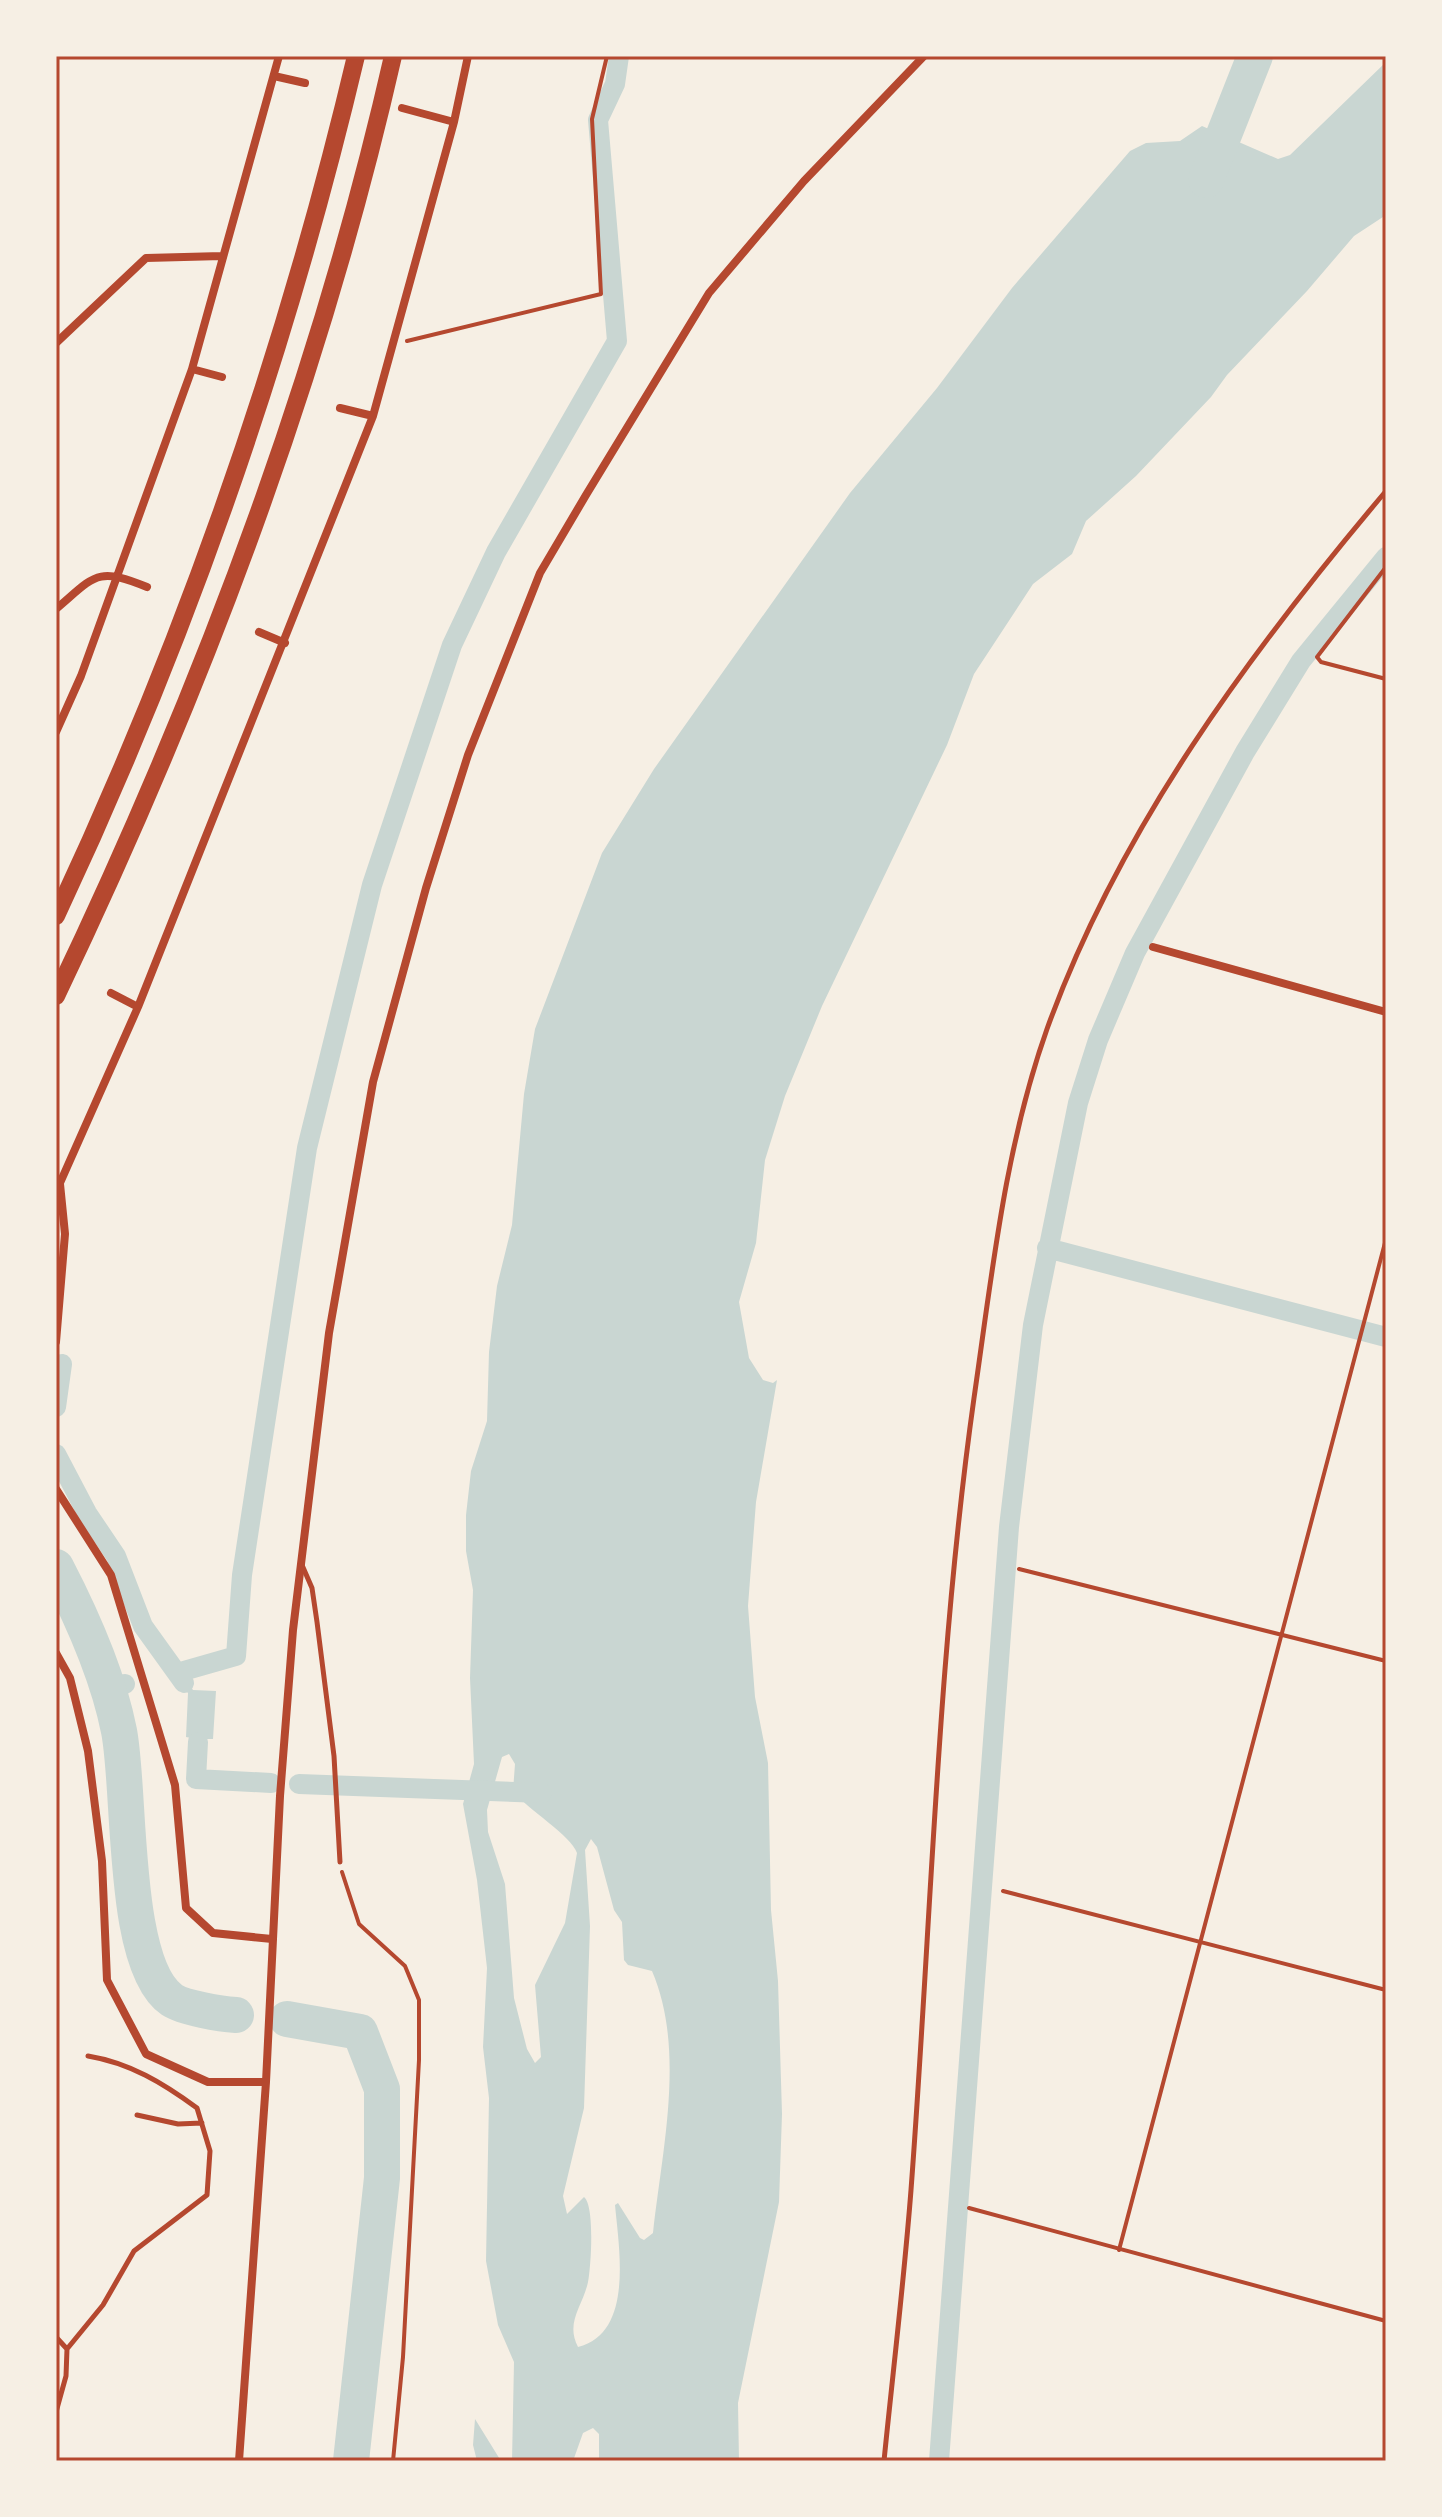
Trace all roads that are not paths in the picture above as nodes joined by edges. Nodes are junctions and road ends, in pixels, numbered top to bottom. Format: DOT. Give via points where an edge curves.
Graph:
graph roads {
  1 [pos="279,56"];
  2 [pos="356,56"];
  3 [pos="393,56"];
  4 [pos="468,56"];
  5 [pos="924,56"];
  6 [pos="274,76"];
  7 [pos="305,83"];
  8 [pos="402,108"];
  9 [pos="454,122"];
  10 [pos="222,256"];
  11 [pos="56,343"];
  12 [pos="192,369"];
  13 [pos="222,377"];
  14 [pos="340,408"];
  15 [pos="373,416"];
  16 [pos="1386,491"];
  17 [pos="118,575"];
  18 [pos="147,587"];
  19 [pos="56,609"];
  20 [pos="259,632"];
  21 [pos="285,643"];
  22 [pos="56,732"];
  23 [pos="113,877"];
  24 [pos="56,916"];
  25 [pos="1153,947"];
  26 [pos="111,993"];
  27 [pos="56,996"];
  28 [pos="138,1007"];
  29 [pos="1386,1012"];
  30 [pos="56,1013"];
  31 [pos="58,1188"];
  32 [pos="56,1342"];
  33 [pos="56,1489"];
  34 [pos="301,1564"];
  35 [pos="56,1653"];
  36 [pos="340,1862"];
  37 [pos="272,1939"];
  38 [pos="88,2056"];
  39 [pos="266,2082"];
  40 [pos="137,2115"];
  41 [pos="202,2123"];
  42 [pos="56,2337"];
  43 [pos="67,2349"];
  44 [pos="56,2412"];
  45 [pos="239,2461"];
  46 [pos="884,2461"];
  1 -- 6 [label="street"];
  2 -- 24 [label="highway" via="301,265 199,577"];
  3 -- 23 [label="highway" via="288,428 231,592"];
  4 -- 9 [label="street"];
  5 -- 34 [label="street" via="804,181 709,293 540,573 468,755 373,1082 329,1333"];
  6 -- 7 [label="street"];
  6 -- 10 [label="street"];
  8 -- 9 [label="street"];
  9 -- 15 [label="street"];
  10 -- 11 [label="street" via="146,258"];
  10 -- 12 [label="street"];
  12 -- 13 [label="street"];
  12 -- 17 [label="street"];
  14 -- 15 [label="street"];
  15 -- 21 [label="street"];
  16 -- 46 [label="lane" via="1295,599 1150,814 1081,948 1028,1085 998,1228 954,1537 911,2191"];
  17 -- 18 [label="street"];
  17 -- 19 [label="street" via="95,576"];
  17 -- 22 [label="street"];
  20 -- 21 [label="street"];
  21 -- 28 [label="street"];
  23 -- 27 [label="highway"];
  23 -- 30 [label="highway"];
  25 -- 29 [label="street"];
  26 -- 28 [label="street"];
  28 -- 31 [label="street"];
  31 -- 32 [label="street" via="65,1234"];
  33 -- 37 [label="street" via="111,1575 175,1785 186,1908 213,1933"];
  34 -- 36 [label="lane" via="312,1588 334,1756"];
  34 -- 37 [label="street"];
  35 -- 39 [label="street" via="70,1678 88,1751 102,1861 107,1980 146,2054 208,2082"];
  37 -- 39 [label="street"];
  38 -- 41 [label="lane" via="117,2061 172,2089 197,2108"];
  39 -- 45 [label="street"];
  40 -- 41 [label="lane"];
  41 -- 43 [label="lane" via="210,2151 207,2195 134,2251 103,2305"];
  42 -- 43 [label="lane"];
  43 -- 44 [label="lane"];
}
